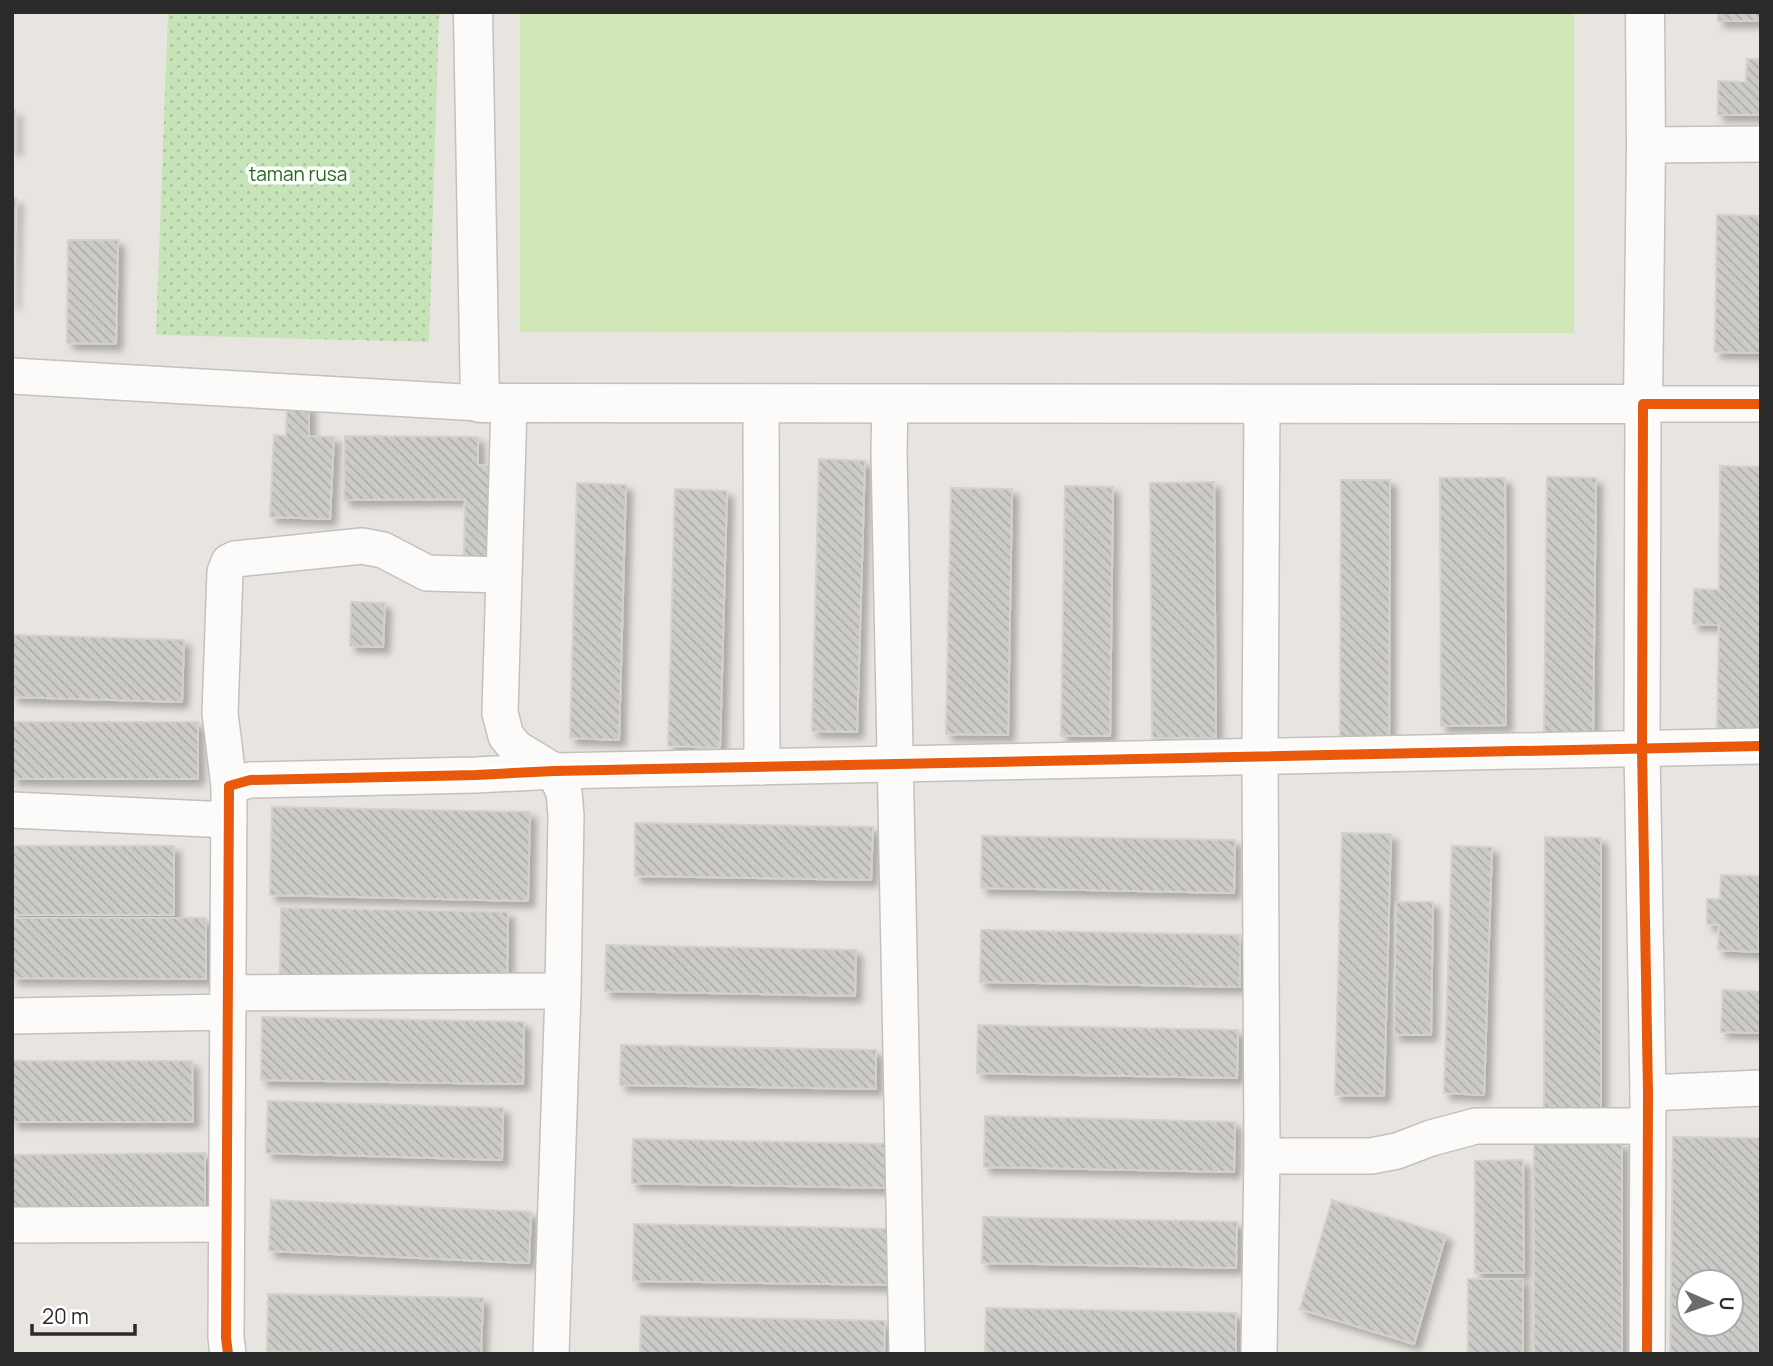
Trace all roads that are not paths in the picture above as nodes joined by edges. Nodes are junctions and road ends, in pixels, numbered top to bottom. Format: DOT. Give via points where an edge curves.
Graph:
graph roads {
  1 [pos="473,12"];
  2 [pos="1645,12"];
  3 [pos="1761,144"];
  4 [pos="1646,145"];
  5 [pos="12,376"];
  6 [pos="495,403"];
  7 [pos="761,403"];
  8 [pos="890,404"];
  9 [pos="1262,404"];
  10 [pos="1643,404"];
  11 [pos="1761,404"];
  12 [pos="503,575"];
  13 [pos="1761,746"];
  14 [pos="1642,749"];
  15 [pos="1260,757"];
  16 [pos="896,764"];
  17 [pos="762,767"];
  18 [pos="554,771"];
  19 [pos="229,803"];
  20 [pos="12,810"];
  21 [pos="564,991"];
  22 [pos="228,1003"];
  23 [pos="12,1016"];
  24 [pos="1761,1088"];
  25 [pos="1647,1109"];
  26 [pos="1262,1156"];
  27 [pos="226,1224"];
  28 [pos="12,1225"];
  29 [pos="228,1354"];
  30 [pos="551,1354"];
  31 [pos="907,1354"];
  32 [pos="1259,1354"];
  33 [pos="1647,1354"];
  1 -- 6 [label="main road"];
  2 -- 4 [label="main road"];
  3 -- 4 [label="street"];
  4 -- 10 [label="main road"];
  5 -- 6 [label="street"];
  6 -- 7 [label="main road"];
  6 -- 12 [label="street"];
  7 -- 8 [label="main road"];
  7 -- 17 [label="street"];
  8 -- 9 [label="main road"];
  8 -- 16 [label="street"];
  9 -- 10 [label="main road"];
  9 -- 15 [label="street"];
  10 -- 11 [label="street"];
  10 -- 14 [label="street"];
  12 -- 18 [label="street" via="502,723 516,748"];
  12 -- 19 [label="street" via="427,573 383,550 362,546 229,562 224,585 220,713"];
  13 -- 14 [label="street"];
  14 -- 15 [label="street"];
  14 -- 25 [label="street"];
  15 -- 16 [label="street"];
  15 -- 26 [label="street"];
  16 -- 17 [label="street"];
  16 -- 31 [label="street"];
  17 -- 18 [label="street"];
  18 -- 19 [label="street" via="250,780"];
  18 -- 21 [label="street" via="564,792 566,815"];
  19 -- 20 [label="street"];
  19 -- 22 [label="street"];
  21 -- 22 [label="street"];
  21 -- 30 [label="street"];
  22 -- 23 [label="street"];
  22 -- 27 [label="street"];
  24 -- 25 [label="street"];
  25 -- 26 [label="street" via="1476,1126 1371,1156"];
  25 -- 33 [label="street"];
  26 -- 32 [label="street"];
  27 -- 28 [label="street"];
  27 -- 29 [label="street"];
}
